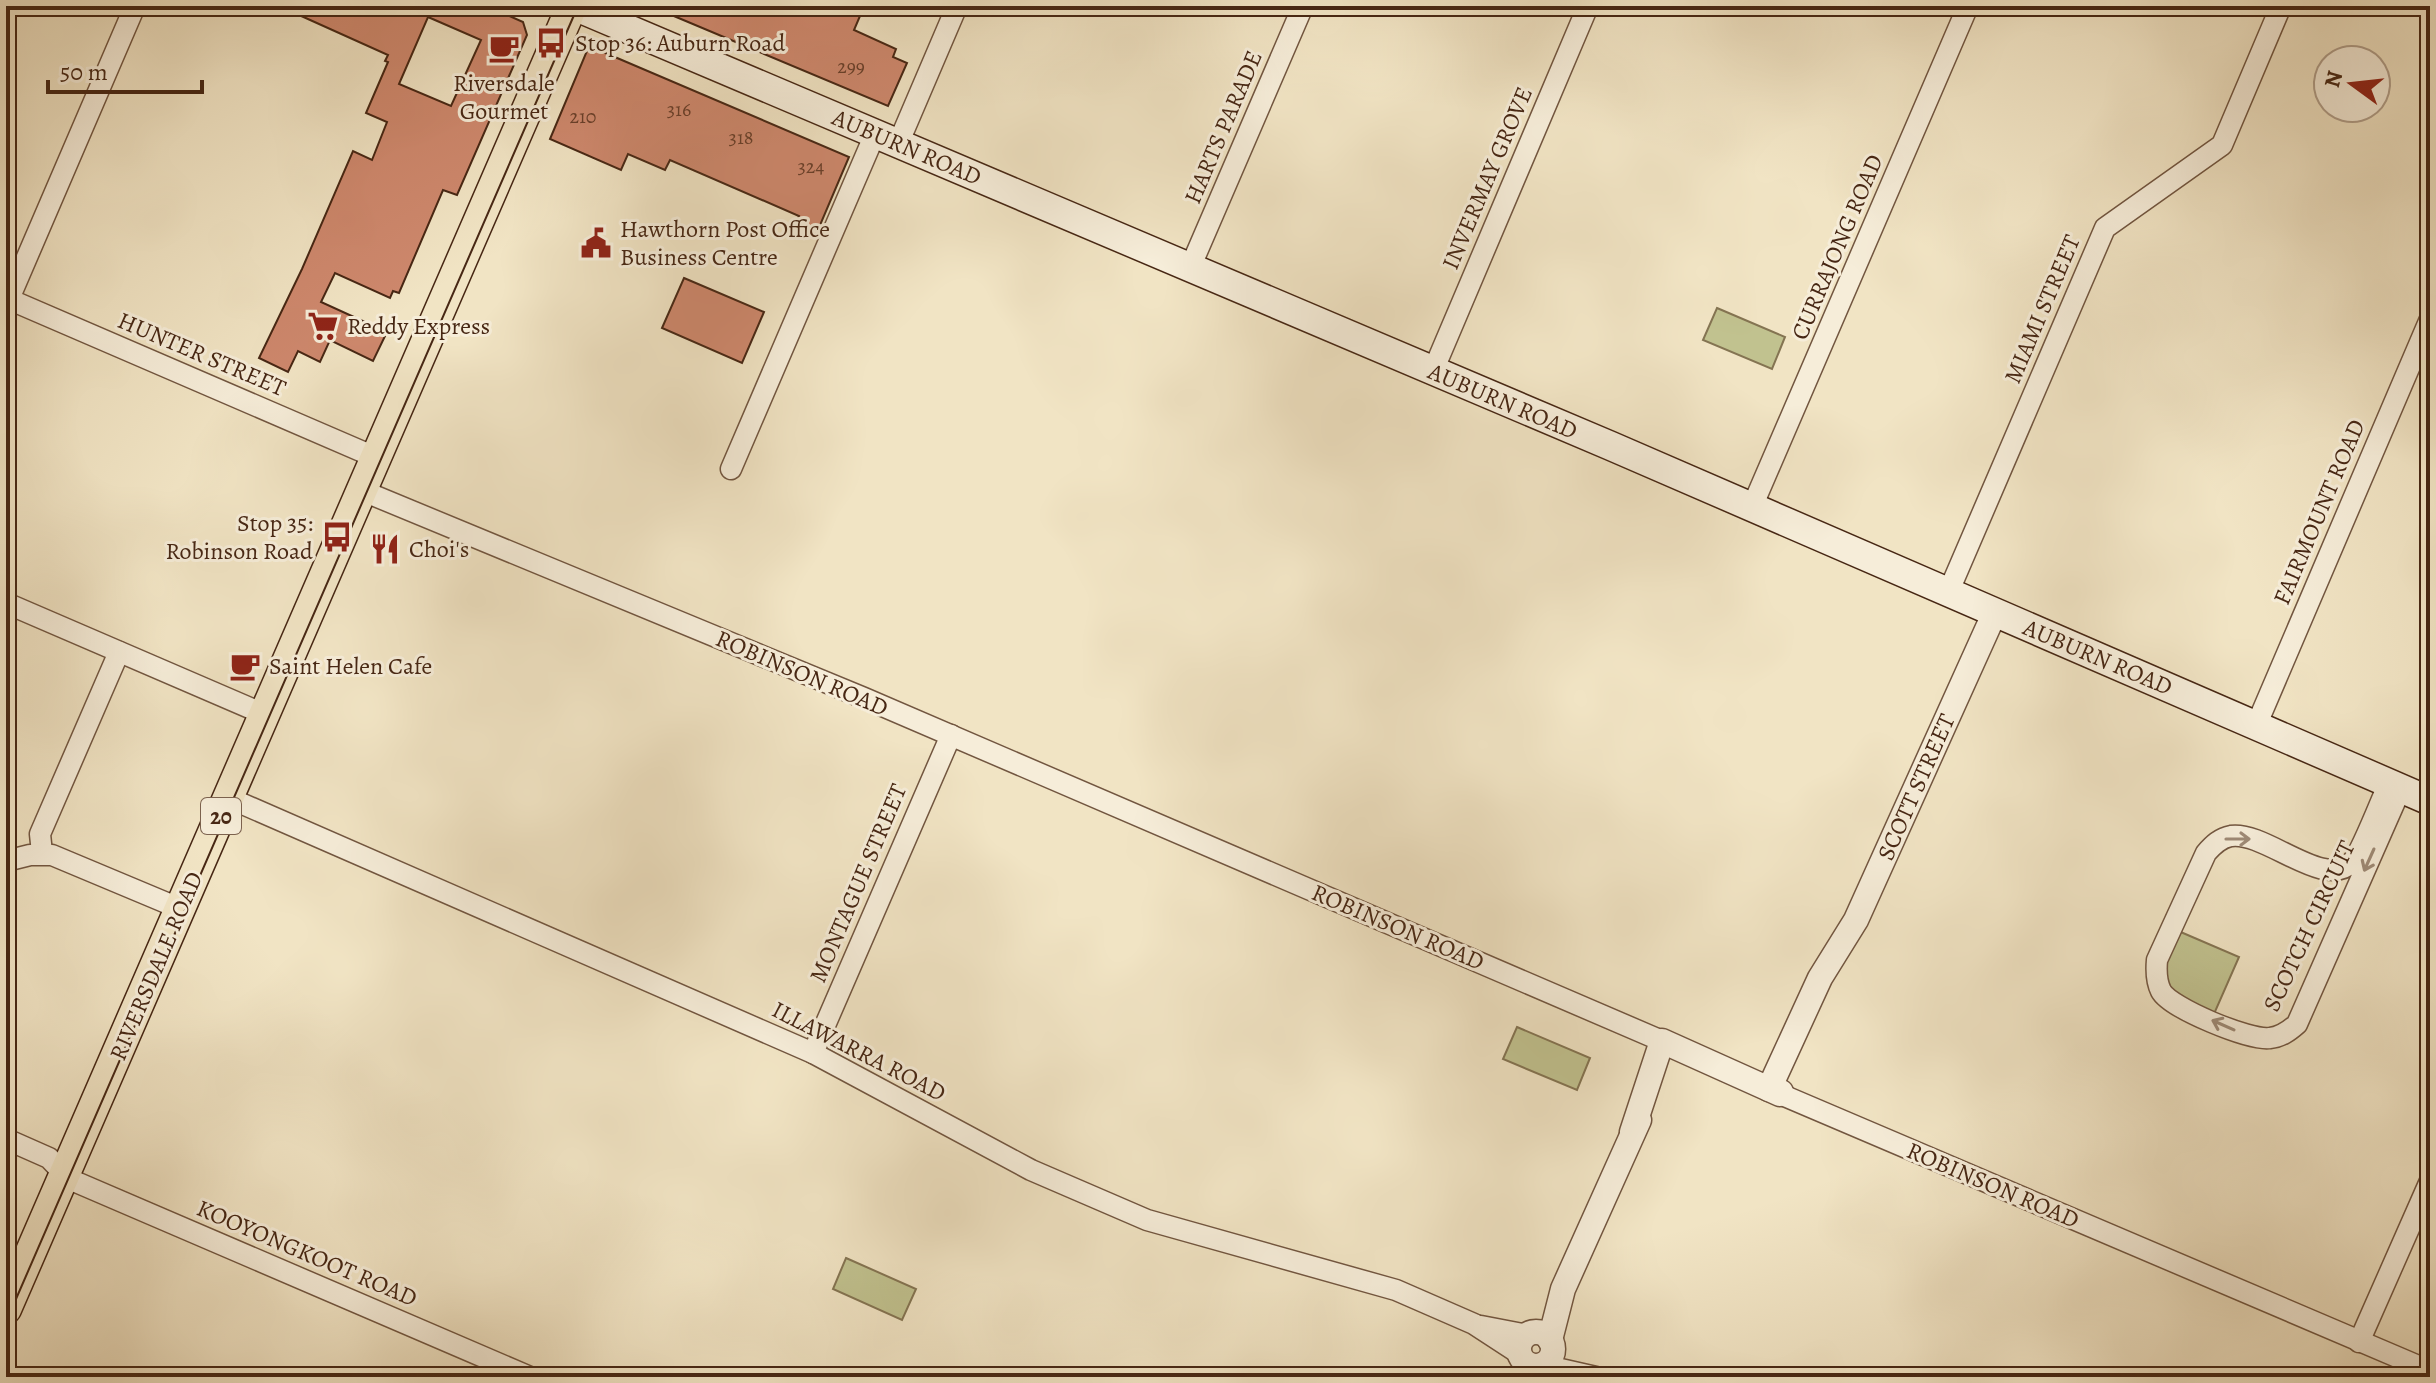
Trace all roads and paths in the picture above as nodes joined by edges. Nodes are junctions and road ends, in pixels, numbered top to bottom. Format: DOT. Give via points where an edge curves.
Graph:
graph roads {
  1 [pos="135,6"];
  2 [pos="573,6"];
  3 [pos="957,6"];
  4 [pos="1303,6"];
  5 [pos="1588,6"];
  6 [pos="1968,6"];
  7 [pos="2281,6"];
  8 [pos="887,139"];
  9 [pos="1190,268"];
  10 [pos="8,299"];
  11 [pos="2430,319"];
  12 [pos="1433,371"];
  13 [pos="377,458"];
  14 [pos="731,469"];
  15 [pos="363,491"];
  16 [pos="1752,507"];
  17 [pos="1948,593"];
  18 [pos="6,603"];
  19 [pos="1995,612"];
  20 [pos="119,652"];
  21 [pos="266,715"];
  22 [pos="2256,726"];
  23 [pos="951,735"];
  24 [pos="2395,786"];
  25 [pos="229,798"];
  26 [pos="2430,801"];
  27 [pos="42,853"];
  28 [pos="6,861"];
  29 [pos="181,909"];
  30 [pos="1671,1045"];
  31 [pos="813,1053"];
  32 [pos="1774,1092"];
  33 [pos="6,1139"];
  34 [pos="66,1174"];
  35 [pos="2430,1181"];
  36 [pos="6,1309"];
  37 [pos="2359,1342"];
  38 [pos="1534,1355"];
  39 [pos="2430,1371"];
  40 [pos="1591,1375"];
  41 [pos="530,1377"];
  1 -- 10 [label="street"];
  2 -- 8 [label="main road, AUBURN ROAD"];
  2 -- 13 [label="main road, RIVERSDALE ROAD / 20"];
  3 -- 8 [label="street"];
  4 -- 9 [label="street, HARTS PARADE"];
  5 -- 12 [label="street, INVERMAY GROVE"];
  6 -- 16 [label="street, CURRAJONG ROAD"];
  7 -- 17 [label="street, MIAMI STREET" via="2219,149 2105,228"];
  8 -- 9 [label="main road, AUBURN ROAD"];
  8 -- 14 [label="street"];
  9 -- 12 [label="main road, AUBURN ROAD"];
  10 -- 13 [label="street, HUNTER STREET"];
  11 -- 22 [label="street, FAIRMOUNT ROAD"];
  12 -- 16 [label="main road, AUBURN ROAD"];
  13 -- 15 [label="main road, RIVERSDALE ROAD / 20"];
  15 -- 21 [label="main road, RIVERSDALE ROAD / 20"];
  15 -- 23 [label="street, ROBINSON ROAD"];
  16 -- 17 [label="main road, AUBURN ROAD"];
  17 -- 19 [label="main road, AUBURN ROAD"];
  18 -- 20 [label="street"];
  19 -- 22 [label="main road, AUBURN ROAD"];
  19 -- 32 [label="street, SCOTT STREET"];
  20 -- 21 [label="street"];
  20 -- 27 [label="street" via="42,828"];
  21 -- 25 [label="main road, RIVERSDALE ROAD / 20"];
  22 -- 24 [label="main road, AUBURN ROAD"];
  23 -- 30 [label="street, ROBINSON ROAD"];
  23 -- 31 [label="street, MONTAGUE STREET"];
  24 -- 24 [label="street, SCOTCH CIRCUIT, one-way" via="2297,1024 2271,1038 2252,1038 2172,1003 2161,993 2157,960 2206,853 2217,842 2232,836 2250,838 2323,869 2339,870 2354,861"];
  24 -- 26 [label="main road, AUBURN ROAD"];
  25 -- 29 [label="main road, RIVERSDALE ROAD / 20"];
  25 -- 31 [label="street, ILLAWARRA ROAD"];
  27 -- 28 [label="street"];
  27 -- 29 [label="street"];
  29 -- 34 [label="main road, RIVERSDALE ROAD / 20"];
  30 -- 32 [label="street, ROBINSON ROAD"];
  30 -- 38 [label="street"];
  31 -- 38 [label="street, ILLAWARRA ROAD" via="1031,1170 1147,1220 1396,1290"];
  32 -- 37 [label="street, ROBINSON ROAD"];
  33 -- 34 [label="street, KOOYONGKOOT ROAD" via="49,1158"];
  34 -- 36 [label="main road, RIVERSDALE ROAD / 20"];
  34 -- 41 [label="street, KOOYONGKOOT ROAD"];
  35 -- 37 [label="street"];
  37 -- 39 [label="street, ROBINSON ROAD"];
  38 -- 40 [label="street, ILLAWARRA ROAD"];
}
